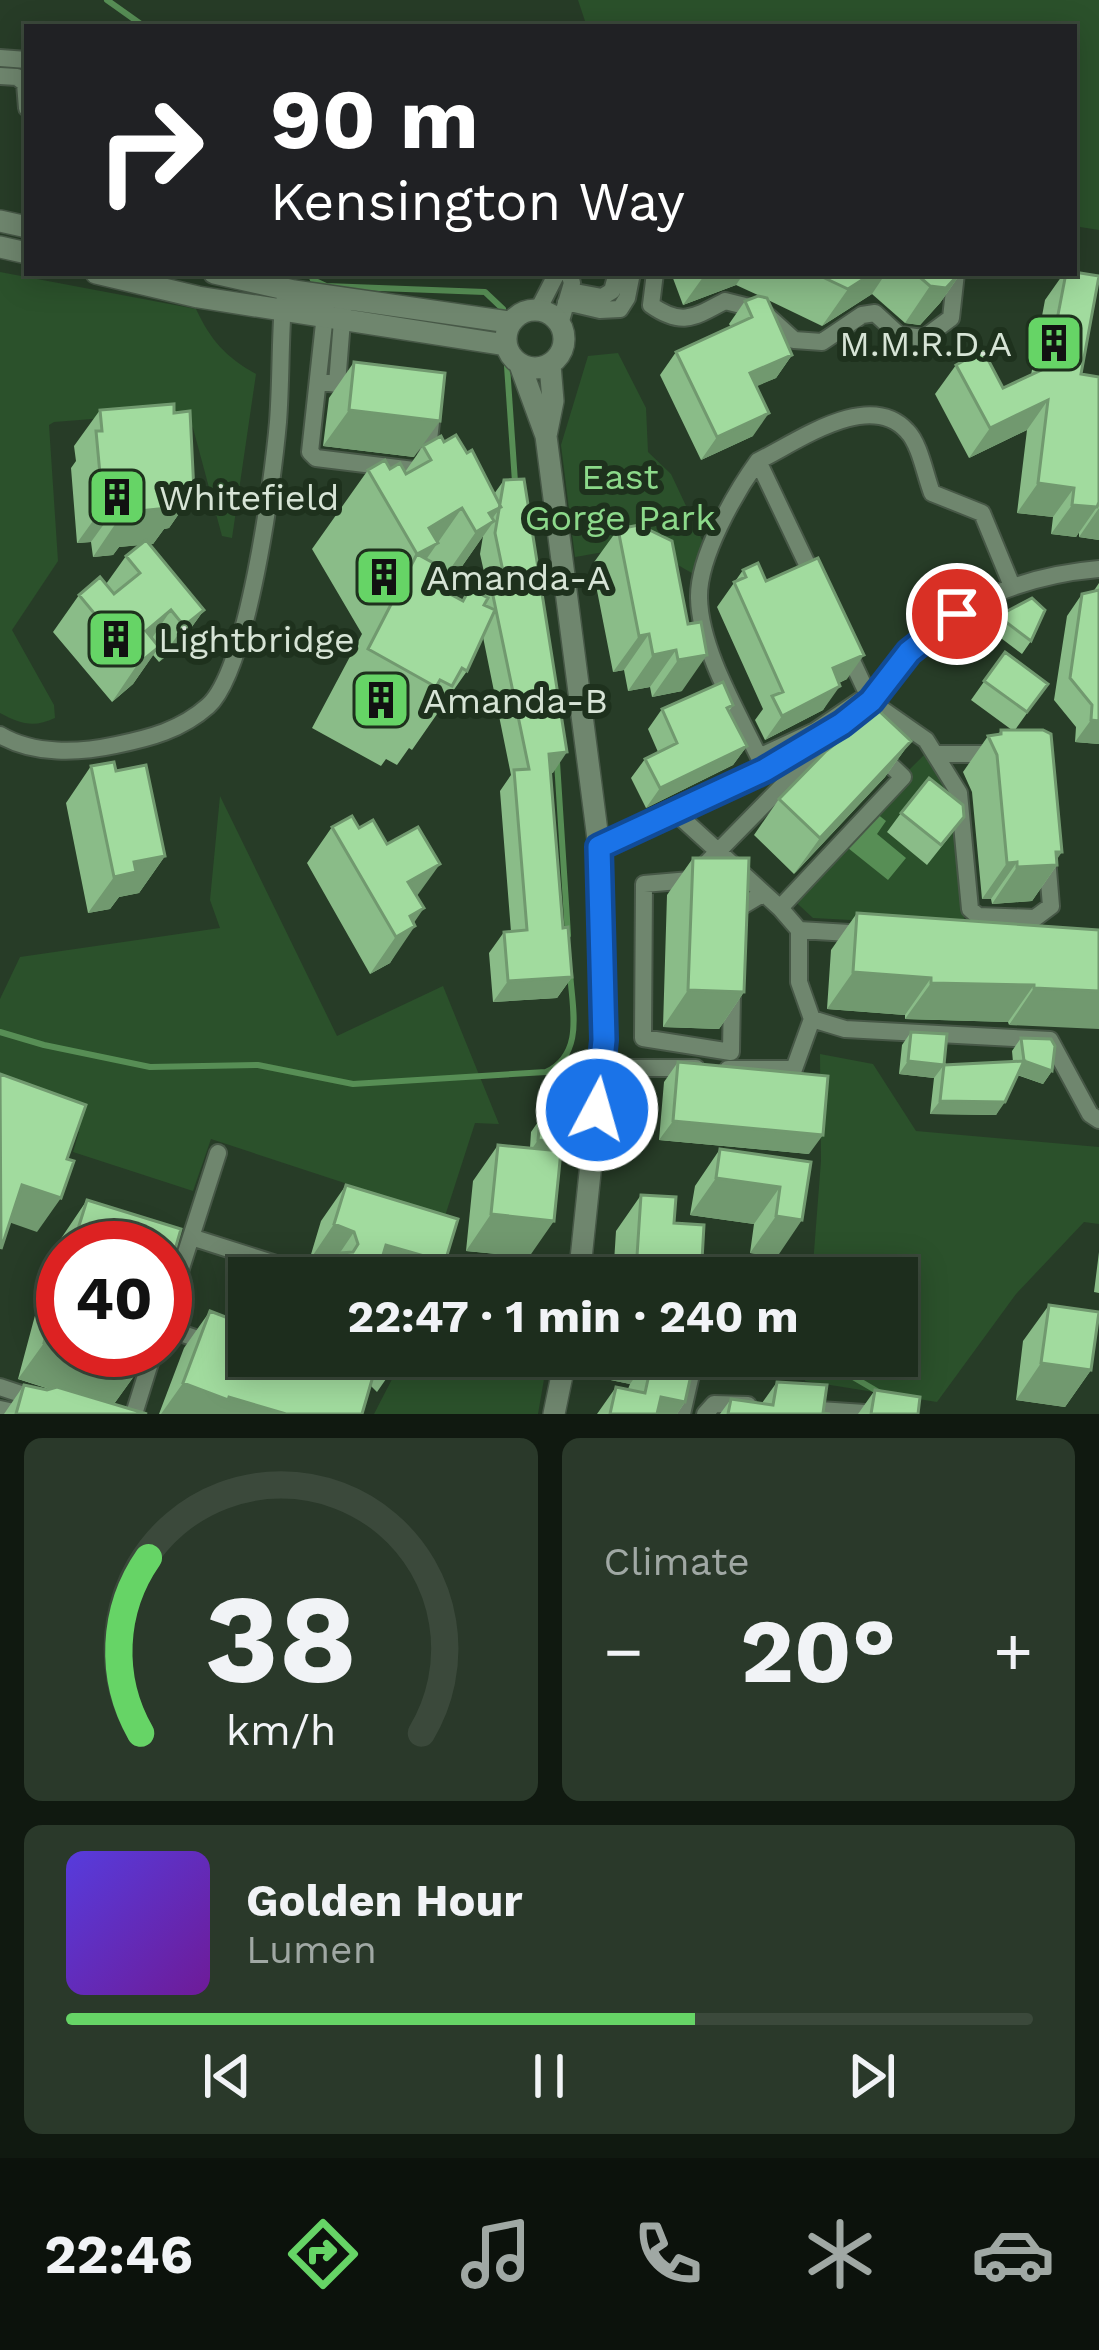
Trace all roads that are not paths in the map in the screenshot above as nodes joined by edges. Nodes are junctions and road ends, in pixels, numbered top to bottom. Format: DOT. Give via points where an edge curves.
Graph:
graph roads {
  1 [pos="115,276"];
  2 [pos="202,276"];
  3 [pos="222,276"];
  4 [pos="555,276"];
  5 [pos="655,276"];
  6 [pos="956,276"];
  7 [pos="623,279"];
  8 [pos="198,297"];
  9 [pos="566,298"];
  10 [pos="283,299"];
  11 [pos="335,307"];
  12 [pos="538,310"];
  13 [pos="411,319"];
  14 [pos="509,322"];
  15 [pos="506,346"];
  16 [pos="520,365"];
  17 [pos="550,365"];
  18 [pos="328,383"];
  19 [pos="382,388"];
  20 [pos="426,392"];
  21 [pos="546,436"];
  22 [pos="758,460"];
  23 [pos="1099,569"];
  24 [pos="1012,586"];
  25 [pos="818,588"];
  26 [pos="838,631"];
  27 [pos="871,701"];
  28 [pos="0,735"];
  29 [pos="938,754"];
  30 [pos="1004,754"];
  31 [pos="675,812"];
  32 [pos="1045,836"];
  33 [pos="599,847"];
  34 [pos="717,853"];
  35 [pos="763,894"];
  36 [pos="780,908"];
  37 [pos="799,930"];
  38 [pos="734,932"];
  39 [pos="891,936"];
  40 [pos="733,980"];
  41 [pos="812,1018"];
  42 [pos="601,1068"];
  43 [pos="1099,1120"];
  44 [pos="218,1153"];
  45 [pos="192,1234"];
  46 [pos="192,1237"];
  47 [pos="254,1257"];
  48 [pos="581,1257"];
  49 [pos="192,1337"];
  50 [pos="228,1349"];
  51 [pos="146,1377"];
  52 [pos="562,1377"];
  53 [pos="690,1377"];
  54 [pos="0,1387"];
  55 [pos="63,1407"];
  56 [pos="771,1407"];
  57 [pos="792,1408"];
  58 [pos="0,1409"];
  59 [pos="23,1414"];
  60 [pos="134,1414"];
  61 [pos="554,1414"];
  62 [pos="682,1414"];
  63 [pos="705,1414"];
  64 [pos="880,1414"];
  1 -- 8 [label="street"];
  2 -- 8 [label="street"];
  3 -- 10 [label="street"];
  4 -- 12 [label="street"];
  5 -- 6 [label="street" via="651,305 665,315 690,320 725,302 761,310 794,340 822,342 875,314 899,335 924,338 951,318"];
  7 -- 9 [label="street" via="602,297"];
  7 -- 9 [label="street" via="627,310"];
  8 -- 10 [label="street"];
  9 -- 12 [label="street" via="549,313"];
  9 -- 17 [label="street" via="564,346"];
  10 -- 11 [label="street"];
  10 -- 28 [label="street" via="278,423 262,532 234,657 211,704 164,735 96,749 41,750"];
  11 -- 13 [label="street"];
  11 -- 18 [label="street"];
  12 -- 14 [label="street"];
  13 -- 14 [label="street"];
  13 -- 15 [label="street"];
  14 -- 15 [label="street"];
  15 -- 16 [label="street"];
  16 -- 17 [label="street"];
  16 -- 21 [label="street"];
  17 -- 21 [label="street"];
  18 -- 19 [label="street"];
  18 -- 20 [label="street" via="310,452 316,458 422,471 434,400"];
  21 -- 33 [label="street"];
  22 -- 24 [label="street" via="852,416 882,414 909,431 932,493 982,513"];
  22 -- 25 [label="street"];
  22 -- 26 [label="street" via="734,496 699,598 715,663 759,757 868,695"];
  23 -- 24 [label="street"];
  24 -- 27 [label="street" via="940,626"];
  27 -- 29 [label="street"];
  27 -- 31 [label="street" via="765,770"];
  29 -- 30 [label="street"];
  29 -- 32 [label="street" via="959,793 970,908 978,916 1035,918 1052,906"];
  31 -- 33 [label="street"];
  31 -- 34 [label="street"];
  33 -- 42 [label="street"];
  34 -- 35 [label="street"];
  34 -- 36 [label="street" via="798,770 854,730 903,777"];
  34 -- 40 [label="street" via="690,880 644,884 643,1039 731,1052"];
  35 -- 36 [label="street"];
  35 -- 38 [label="street" via="734,908"];
  36 -- 37 [label="street"];
  37 -- 39 [label="street"];
  37 -- 41 [label="street" via="799,982"];
  41 -- 42 [label="street" via="794,1069"];
  41 -- 43 [label="street" via="844,1029 1050,1040"];
  42 -- 48 [label="street"];
  44 -- 45 [label="street"];
  46 -- 47 [label="street"];
  49 -- 50 [label="street"];
  51 -- 60 [label="street"];
  52 -- 61 [label="street"];
  53 -- 62 [label="street"];
  54 -- 55 [label="street"];
  56 -- 63 [label="street" via="714,1404"];
  57 -- 64 [label="street"];
  58 -- 59 [label="street"];
}
